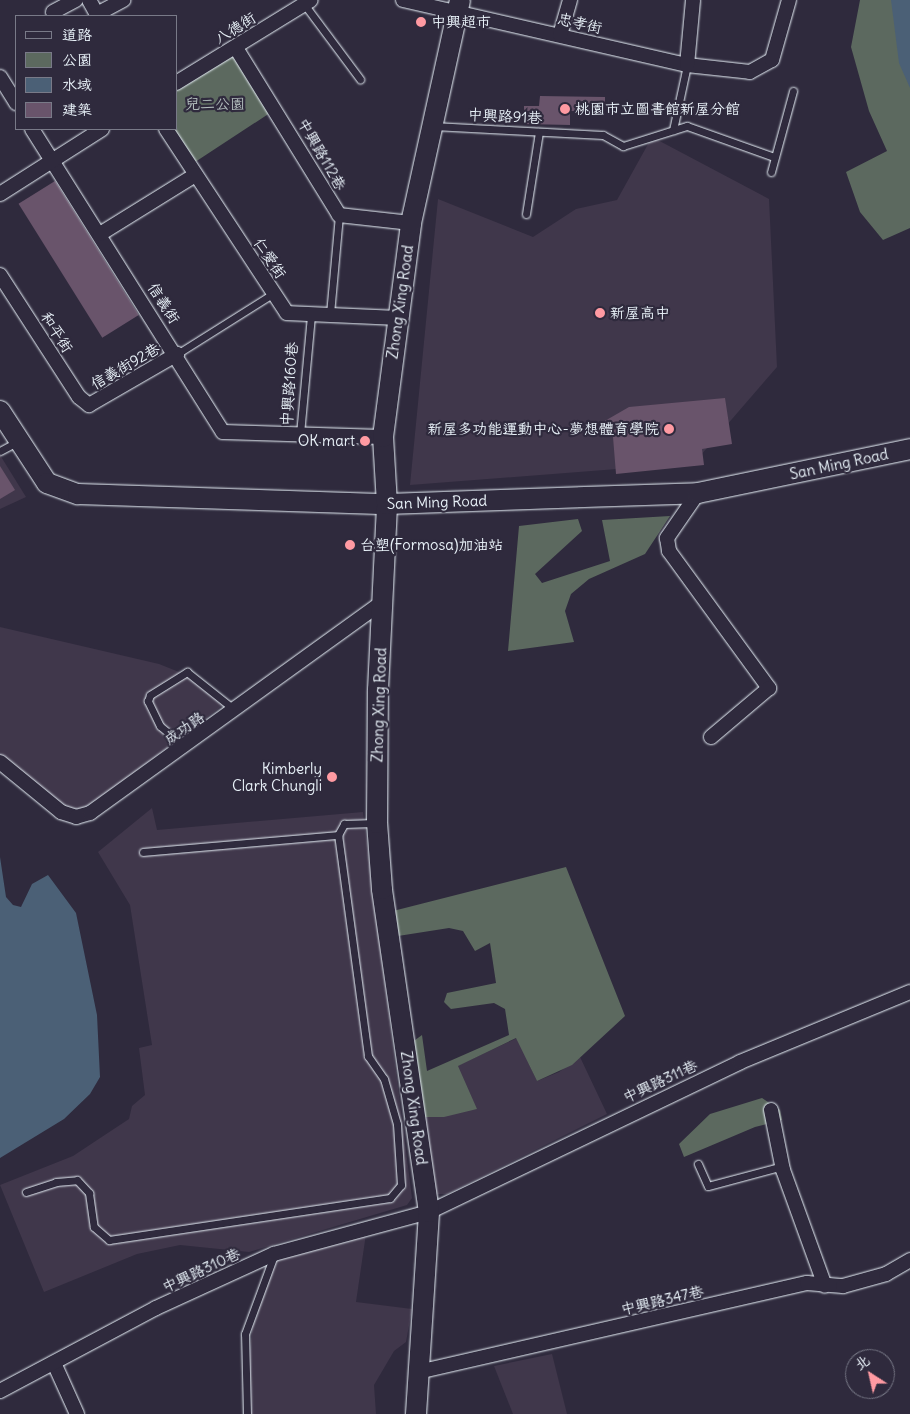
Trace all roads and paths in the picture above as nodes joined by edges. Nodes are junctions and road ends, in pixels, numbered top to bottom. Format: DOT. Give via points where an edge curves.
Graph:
graph roads {
  1 [pos="76,0"];
  2 [pos="89,0"];
  3 [pos="123,0"];
  4 [pos="403,0"];
  5 [pos="570,0"];
  6 [pos="693,0"];
  7 [pos="789,0"];
  8 [pos="307,2"];
  9 [pos="458,6"];
  10 [pos="53,12"];
  11 [pos="97,15"];
  12 [pos="560,35"];
  13 [pos="236,48"];
  14 [pos="687,65"];
  15 [pos="0,77"];
  16 [pos="360,79"];
  17 [pos="178,82"];
  18 [pos="793,91"];
  19 [pos="15,101"];
  20 [pos="433,126"];
  21 [pos="33,130"];
  22 [pos="100,130"];
  23 [pos="167,130"];
  24 [pos="673,130"];
  25 [pos="539,132"];
  26 [pos="774,157"];
  27 [pos="52,161"];
  28 [pos="772,172"];
  29 [pos="195,175"];
  30 [pos="0,194"];
  31 [pos="526,214"];
  32 [pos="339,215"];
  33 [pos="411,222"];
  34 [pos="100,234"];
  35 [pos="0,275"];
  36 [pos="274,293"];
  37 [pos="330,314"];
  38 [pos="311,316"];
  39 [pos="397,318"];
  40 [pos="177,354"];
  41 [pos="89,405"];
  42 [pos="0,411"];
  43 [pos="300,434"];
  44 [pos="383,436"];
  45 [pos="19,440"];
  46 [pos="910,449"];
  47 [pos="0,451"];
  48 [pos="698,493"];
  49 [pos="387,504"];
  50 [pos="383,602"];
  51 [pos="237,712"];
  52 [pos="711,737"];
  53 [pos="186,748"];
  54 [pos="0,762"];
  55 [pos="377,823"];
  56 [pos="338,835"];
  57 [pos="143,852"];
  58 [pos="910,992"];
  59 [pos="771,1110"];
  60 [pos="698,1164"];
  61 [pos="783,1166"];
  62 [pos="26,1192"];
  63 [pos="429,1212"];
  64 [pos="274,1254"];
  65 [pos="910,1260"];
  66 [pos="825,1286"];
  67 [pos="54,1363"];
  68 [pos="418,1372"];
  69 [pos="0,1391"];
  70 [pos="76,1414"];
  71 [pos="247,1414"];
  72 [pos="416,1414"];
  1 -- 10 [label="street"];
  2 -- 11 [label="street"];
  3 -- 11 [label="street"];
  4 -- 9 [label="street, 忠孝街"];
  5 -- 12 [label="street"];
  6 -- 14 [label="street"];
  7 -- 14 [label="street, 忠孝街" via="772,60 750,72"];
  8 -- 13 [label="street, 八德街"];
  8 -- 16 [label="lane"];
  9 -- 12 [label="street, 忠孝街"];
  9 -- 20 [label="street, Zhong Xing Road"];
  12 -- 14 [label="street, 忠孝街"];
  13 -- 17 [label="street, 八德街"];
  13 -- 32 [label="street, 中興路112巷"];
  14 -- 24 [label="lane"];
  15 -- 19 [label="street"];
  18 -- 26 [label="lane"];
  20 -- 25 [label="lane, 中興路91巷"];
  20 -- 33 [label="street, Zhong Xing Road"];
  21 -- 27 [label="street, 信義街"];
  22 -- 27 [label="street"];
  23 -- 29 [label="street, 仁愛街"];
  24 -- 25 [label="lane, 中興路91巷" via="623,146 603,135"];
  24 -- 26 [label="lane, 中興路91巷" via="687,126"];
  25 -- 31 [label="lane"];
  26 -- 28 [label="lane"];
  27 -- 30 [label="street"];
  27 -- 34 [label="street, 信義街"];
  29 -- 34 [label="street"];
  29 -- 36 [label="street, 仁愛街"];
  32 -- 33 [label="street, 中興路112巷"];
  32 -- 37 [label="lane"];
  33 -- 39 [label="street, Zhong Xing Road"];
  34 -- 40 [label="street, 信義街"];
  35 -- 41 [label="street, 和平街" via="79,397"];
  36 -- 38 [label="street, 仁愛街" via="287,313"];
  36 -- 40 [label="lane"];
  37 -- 38 [label="street, 仁愛街"];
  37 -- 39 [label="street, 仁愛街"];
  38 -- 43 [label="lane, 中興路160巷"];
  39 -- 44 [label="street, Zhong Xing Road"];
  40 -- 41 [label="street, 信義街92巷"];
  40 -- 43 [label="street, 信義街" via="223,432"];
  42 -- 45 [label="street, San Ming Road"];
  43 -- 44 [label="street, 中興路160巷"];
  44 -- 49 [label="street, Zhong Xing Road"];
  45 -- 47 [label="lane"];
  45 -- 49 [label="street, San Ming Road" via="47,482 78,494"];
  46 -- 48 [label="street, San Ming Road"];
  48 -- 49 [label="street, San Ming Road"];
  48 -- 52 [label="street" via="667,538 669,551 769,688"];
  49 -- 50 [label="street, Zhong Xing Road"];
  50 -- 51 [label="street, 成功路"];
  50 -- 55 [label="street, Zhong Xing Road"];
  51 -- 53 [label="street, 成功路"];
  51 -- 53 [label="lane" via="187,672 150,695 148,701 160,726"];
  53 -- 54 [label="street, 成功路" via="90,813 76,817 45,802"];
  55 -- 56 [label="lane" via="344,824"];
  55 -- 63 [label="street, Zhong Xing Road" via="382,889"];
  56 -- 57 [label="lane"];
  56 -- 62 [label="lane" via="368,1056 384,1079 397,1124 401,1185 390,1198 109,1240 94,1227 89,1193 77,1180 56,1182"];
  58 -- 63 [label="street, 中興路311巷" via="740,1062"];
  59 -- 61 [label="street"];
  60 -- 61 [label="lane" via="708,1186"];
  61 -- 66 [label="street"];
  63 -- 64 [label="street, 中興路310巷"];
  63 -- 68 [label="street, Zhong Xing Road"];
  64 -- 67 [label="street, 中興路310巷" via="156,1308"];
  64 -- 71 [label="lane" via="245,1334"];
  65 -- 66 [label="street, 中興路347巷" via="872,1279 843,1286"];
  66 -- 68 [label="street, 中興路347巷" via="807,1283"];
  67 -- 69 [label="street, 中興路310巷"];
  67 -- 70 [label="street"];
  68 -- 72 [label="street, Zhong Xing Road"];
}
